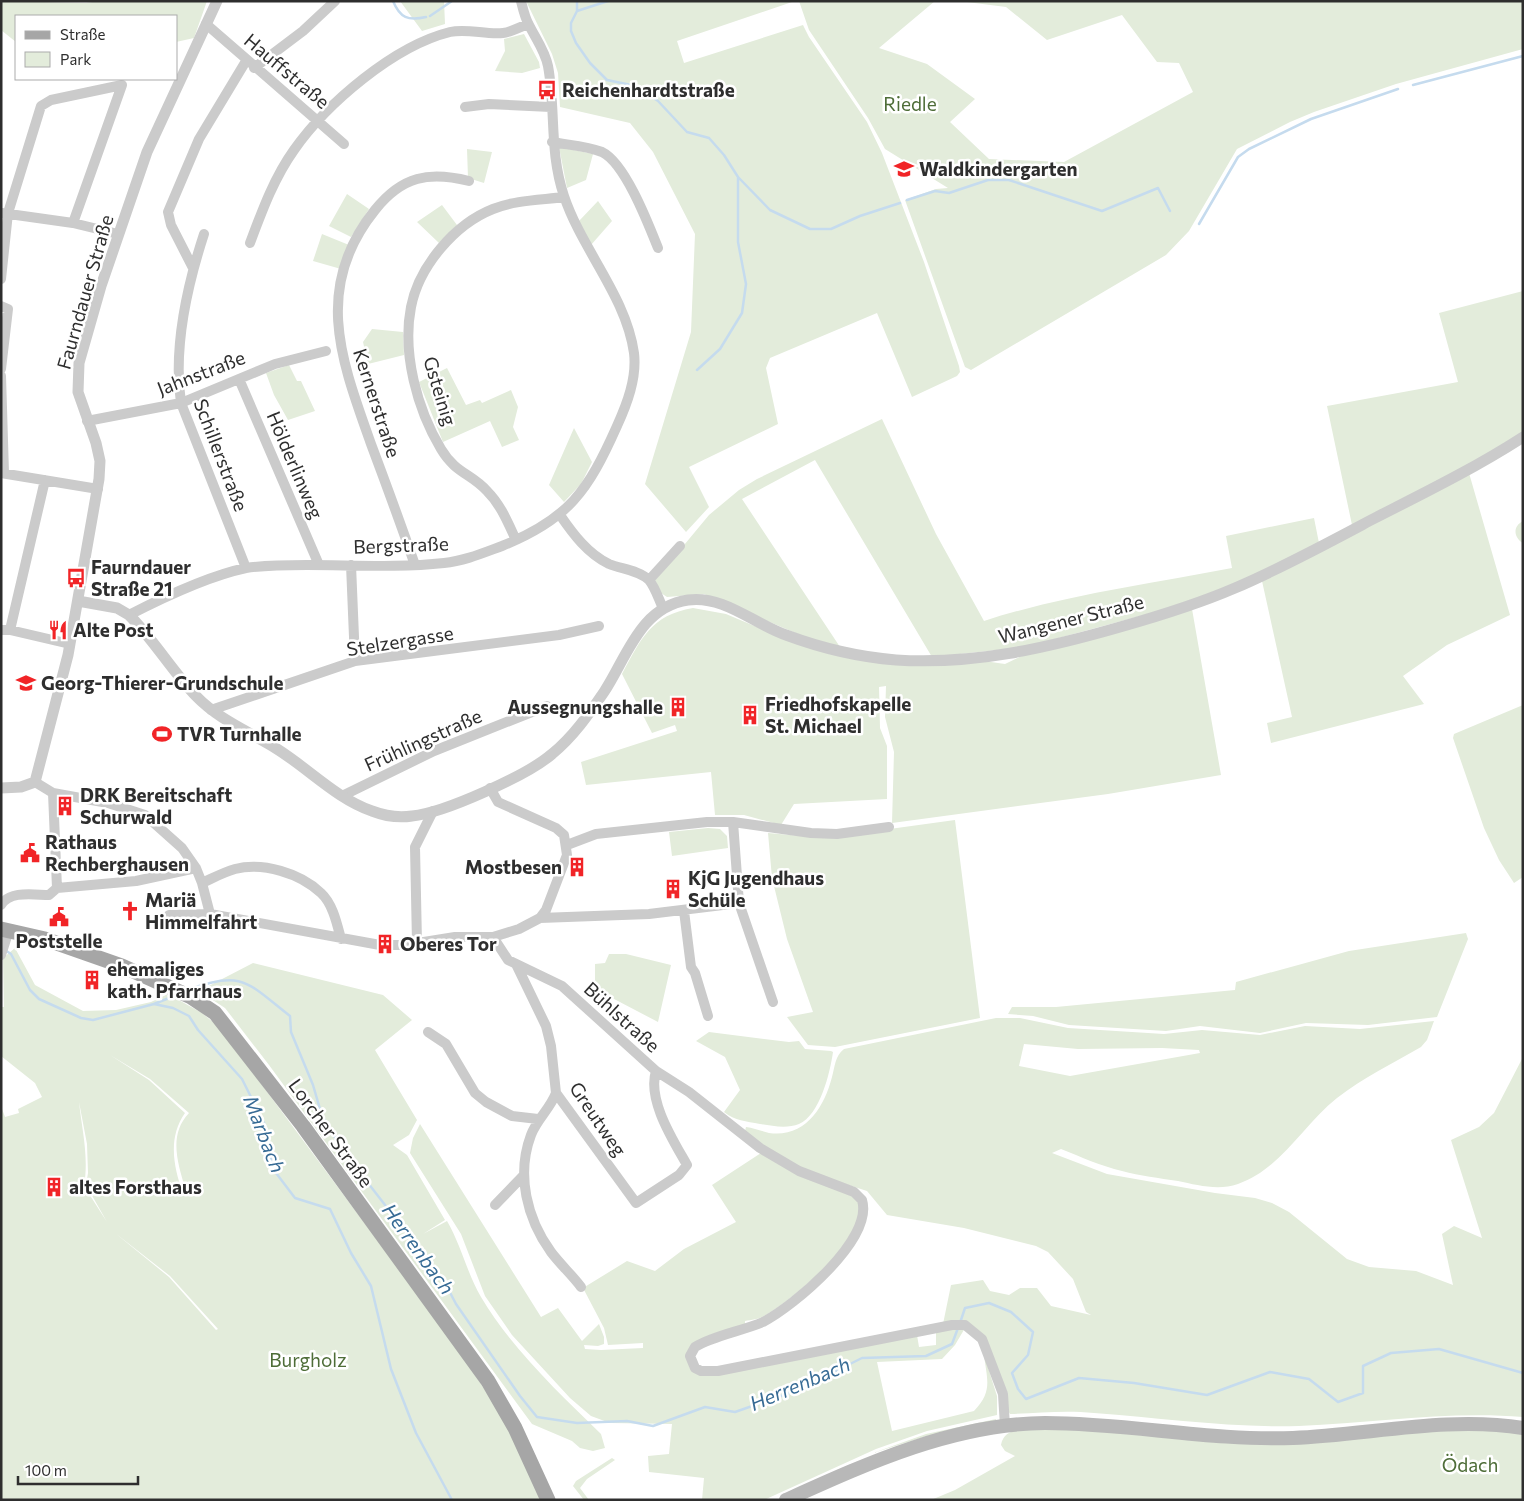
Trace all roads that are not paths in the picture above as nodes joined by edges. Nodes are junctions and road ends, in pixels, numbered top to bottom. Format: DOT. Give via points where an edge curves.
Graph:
graph roads {
  1 [pos="217,1"];
  2 [pos="335,1"];
  3 [pos="521,1"];
  4 [pos="206,24"];
  5 [pos="528,24"];
  6 [pos="250,65"];
  7 [pos="465,107"];
  8 [pos="551,108"];
  9 [pos="318,120"];
  10 [pos="552,142"];
  11 [pos="344,144"];
  12 [pos="469,180"];
  13 [pos="564,197"];
  14 [pos="5,213"];
  15 [pos="73,223"];
  16 [pos="118,234"];
  17 [pos="204,234"];
  18 [pos="250,243"];
  19 [pos="658,248"];
  20 [pos="193,268"];
  21 [pos="1,278"];
  22 [pos="1,306"];
  23 [pos="326,351"];
  24 [pos="1,369"];
  25 [pos="1,376"];
  26 [pos="239,379"];
  27 [pos="181,403"];
  28 [pos="87,421"];
  29 [pos="1518,440"];
  30 [pos="2,473"];
  31 [pos="45,480"];
  32 [pos="98,488"];
  33 [pos="560,515"];
  34 [pos="516,540"];
  35 [pos="680,546"];
  36 [pos="319,565"];
  37 [pos="351,565"];
  38 [pos="415,565"];
  39 [pos="246,568"];
  40 [pos="649,580"];
  41 [pos="78,601"];
  42 [pos="663,608"];
  43 [pos="129,615"];
  44 [pos="599,626"];
  45 [pos="6,630"];
  46 [pos="70,644"];
  47 [pos="354,661"];
  48 [pos="547,706"];
  49 [pos="211,710"];
  50 [pos="35,782"];
  51 [pos="1,788"];
  52 [pos="490,788"];
  53 [pos="53,794"];
  54 [pos="342,796"];
  55 [pos="433,811"];
  56 [pos="733,822"];
  57 [pos="889,827"];
  58 [pos="567,845"];
  59 [pos="196,868"];
  60 [pos="202,882"];
  61 [pos="57,888"];
  62 [pos="739,903"];
  63 [pos="1,905"];
  64 [pos="684,911"];
  65 [pos="169,914"];
  66 [pos="210,914"];
  67 [pos="540,918"];
  68 [pos="6,934"];
  69 [pos="493,938"];
  70 [pos="341,939"];
  71 [pos="417,944"];
  72 [pos="1,956"];
  73 [pos="516,964"];
  74 [pos="773,1002"];
  75 [pos="708,1016"];
  76 [pos="428,1032"];
  77 [pos="656,1071"];
  78 [pos="556,1093"];
  79 [pos="538,1119"];
  80 [pos="523,1176"];
  81 [pos="495,1205"];
  82 [pos="581,1287"];
  83 [pos="1005,1426"];
  84 [pos="1523,1428"];
  85 [pos="548,1500"];
  86 [pos="786,1500"];
  1 -- 4 [label="street, Faurndauer Straße"];
  2 -- 6 [label="street" via="303,31"];
  3 -- 5 [label="street"];
  4 -- 6 [label="street, Hauffstraße"];
  4 -- 16 [label="street, Faurndauer Straße" via="147,152"];
  5 -- 8 [label="street" via="548,62"];
  5 -- 9 [label="street" via="504,33 452,32 427,39 381,65"];
  6 -- 9 [label="street, Hauffstraße"];
  6 -- 20 [label="street" via="199,139 168,212 171,225"];
  7 -- 8 [label="street" via="489,104"];
  8 -- 10 [label="street"];
  9 -- 11 [label="street, Hauffstraße"];
  9 -- 18 [label="street" via="294,150 274,185"];
  10 -- 13 [label="street"];
  10 -- 19 [label="street" via="593,150 610,157 617,164 643,211"];
  12 -- 38 [label="street, Kernerstraße" via="429,175 395,191 378,206 354,242 338,298 340,349 349,382"];
  13 -- 33 [label="street" via="621,312 634,355 634,375 627,404 589,482"];
  13 -- 34 [label="street, Gsteinig" via="495,208 456,232 422,277 411,306 410,354 429,424 440,448 454,467 487,491 502,510"];
  14 -- 15 [label="street"];
  14 -- 15 [label="street" via="40,106 51,100 122,85"];
  14 -- 21 [label="street"];
  15 -- 16 [label="street"];
  16 -- 28 [label="street, Faurndauer Straße" via="78,368 78,392"];
  17 -- 20 [label="street, Schillerstraße"];
  20 -- 27 [label="street, Schillerstraße" via="179,360"];
  22 -- 24 [label="street" via="8,309"];
  23 -- 26 [label="street, Jahnstraße" via="275,364"];
  25 -- 30 [label="street"];
  26 -- 27 [label="street, Jahnstraße"];
  26 -- 36 [label="street, Hölderlinweg"];
  27 -- 28 [label="street, Jahnstraße"];
  27 -- 39 [label="street, Schillerstraße"];
  28 -- 32 [label="street, Faurndauer Straße" via="100,461"];
  29 -- 42 [label="street, Wangener Straße" via="1482,462 1236,588 1139,621 1027,651 946,660 877,658 781,634 710,601 686,601"];
  30 -- 31 [label="street"];
  31 -- 32 [label="street"];
  31 -- 45 [label="street"];
  32 -- 41 [label="street, Faurndauer Straße"];
  33 -- 34 [label="street, Bergstraße"];
  33 -- 40 [label="street" via="591,552 609,564"];
  34 -- 38 [label="street, Bergstraße" via="479,555 447,563"];
  35 -- 40 [label="street"];
  36 -- 37 [label="street, Bergstraße"];
  36 -- 39 [label="street, Bergstraße"];
  37 -- 38 [label="street, Bergstraße"];
  37 -- 47 [label="street"];
  39 -- 43 [label="street, Bergstraße" via="158,600"];
  40 -- 42 [label="street"];
  41 -- 43 [label="street" via="117,608"];
  41 -- 46 [label="street, Faurndauer Straße"];
  42 -- 52 [label="street, Wangener Straße" via="642,626 605,690 563,744 536,767"];
  43 -- 49 [label="street, Wangener Straße"];
  44 -- 47 [label="street, Stelzergasse" via="559,635"];
  45 -- 46 [label="street"];
  46 -- 50 [label="street, Faurndauer Straße"];
  47 -- 49 [label="street, Stelzergasse"];
  48 -- 54 [label="street, Frühlingstraße" via="434,751"];
  49 -- 54 [label="street, Wangener Straße" via="275,748"];
  50 -- 51 [label="street" via="22,787"];
  50 -- 53 [label="street"];
  52 -- 55 [label="street, Wangener Straße"];
  52 -- 58 [label="street" via="503,805 556,828 564,835"];
  53 -- 59 [label="street" via="108,803 145,814 182,848"];
  53 -- 61 [label="street"];
  54 -- 55 [label="street, Wangener Straße" via="372,811 391,816 408,817"];
  55 -- 71 [label="street" via="415,847"];
  56 -- 57 [label="street" via="811,834"];
  56 -- 58 [label="street" via="598,834"];
  56 -- 62 [label="street"];
  58 -- 67 [label="street" via="567,855 554,891"];
  59 -- 60 [label="street"];
  59 -- 61 [label="street" via="136,881"];
  60 -- 66 [label="street"];
  60 -- 70 [label="street" via="234,870 252,867 276,869 322,894 336,920"];
  61 -- 63 [label="street" via="49,894 17,894"];
  62 -- 64 [label="street"];
  62 -- 74 [label="street"];
  64 -- 67 [label="street"];
  64 -- 75 [label="street" via="691,967"];
  65 -- 66 [label="street"];
  66 -- 70 [label="street"];
  67 -- 69 [label="street"];
  68 -- 72 [label="street"];
  68 -- 85 [label="main road, Lorcher Straße" via="76,949 178,991 215,1013 488,1381 515,1428"];
  69 -- 71 [label="street" via="455,937"];
  69 -- 73 [label="street, Bühlstraße" via="508,960"];
  70 -- 71 [label="street" via="380,945"];
  73 -- 77 [label="street, Bühlstraße" via="562,986"];
  73 -- 78 [label="street, Greutweg" via="546,1026"];
  76 -- 79 [label="street" via="446,1044 475,1093 486,1102 512,1116"];
  77 -- 78 [label="street, Greutweg" via="653,1080 660,1110 686,1165 679,1175 636,1203"];
  77 -- 83 [label="street, Bühlstraße" via="778,1160 854,1192 862,1200 863,1216 853,1240 823,1275 765,1321 695,1347 690,1356 695,1368 718,1371 965,1325 982,1339 1004,1394"];
  78 -- 79 [label="street" via="552,1104"];
  79 -- 80 [label="street" via="530,1138"];
  80 -- 81 [label="street"];
  80 -- 82 [label="street" via="526,1197 541,1235"];
  83 -- 84 [label="main road" via="1088,1424 1210,1436 1293,1438 1472,1424"];
  83 -- 86 [label="main road" via="948,1436 907,1449"];
}
